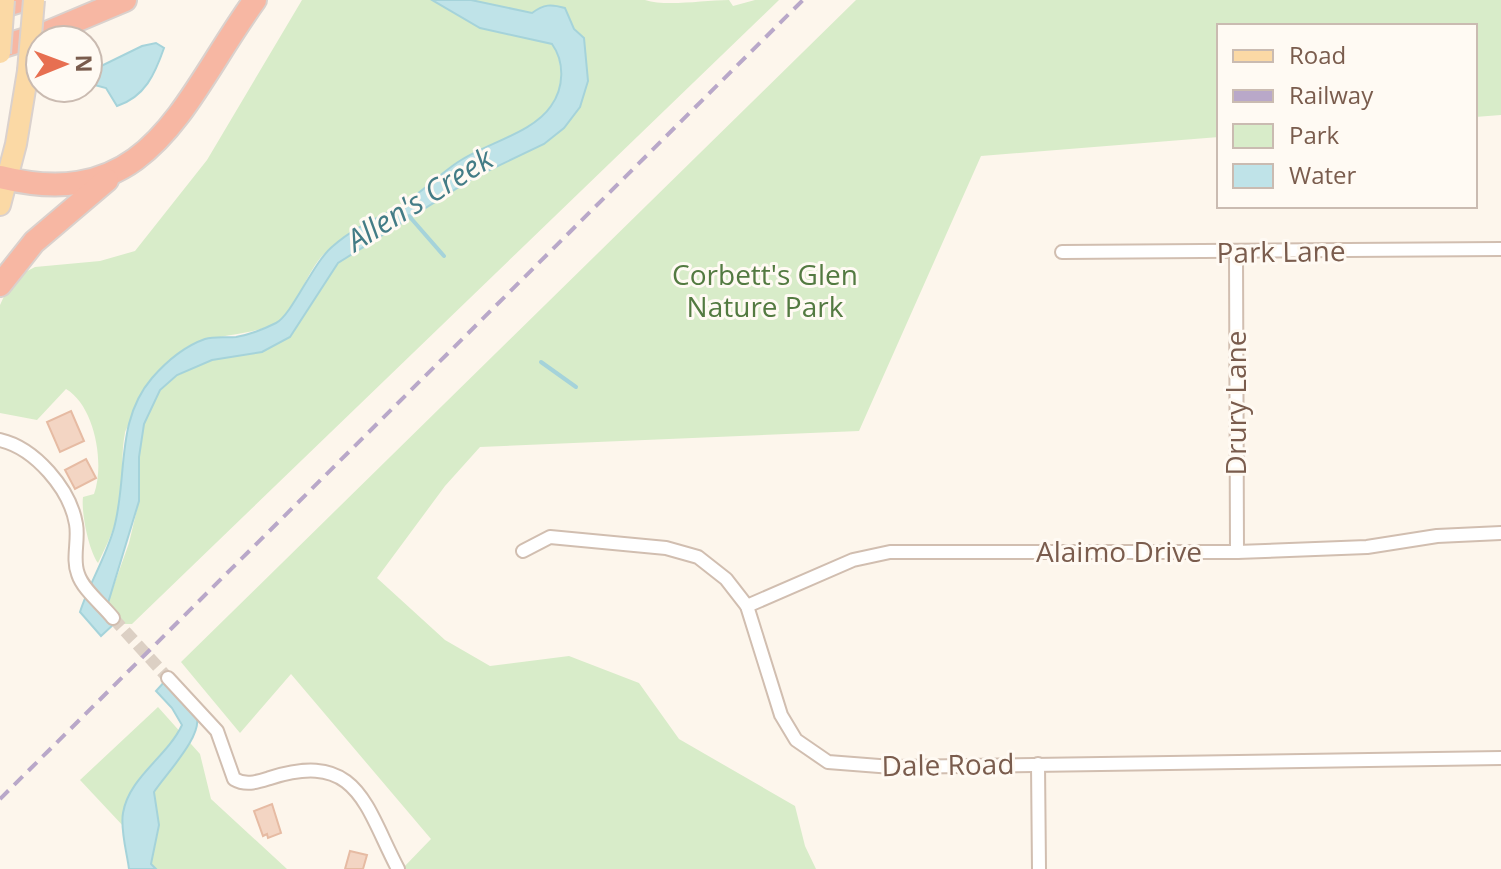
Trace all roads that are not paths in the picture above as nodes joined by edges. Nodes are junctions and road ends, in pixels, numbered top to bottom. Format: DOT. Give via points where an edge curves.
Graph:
graph roads {
  1 [pos="4,0"];
  2 [pos="23,0"];
  3 [pos="34,0"];
  4 [pos="125,0"];
  5 [pos="255,0"];
  6 [pos="0,7"];
  7 [pos="0,50"];
  8 [pos="116,172"];
  9 [pos="4,178"];
  10 [pos="0,205"];
  11 [pos="1501,249"];
  12 [pos="1062,252"];
  13 [pos="1236,253"];
  14 [pos="0,285"];
  15 [pos="0,440"];
  16 [pos="1501,533"];
  17 [pos="523,551"];
  18 [pos="1237,552"];
  19 [pos="747,606"];
  20 [pos="110,614"];
  21 [pos="168,678"];
  22 [pos="1501,758"];
  23 [pos="1038,764"];
  24 [pos="398,869"];
  25 [pos="1039,869"];
  1 -- 7 [label="main road, bridge"];
  2 -- 6 [label="highway"];
  3 -- 9 [label="main road, bridge" via="28,71"];
  4 -- 7 [label="highway"];
  5 -- 8 [label="highway" via="155,146"];
  8 -- 9 [label="highway" via="60,187"];
  8 -- 14 [label="highway" via="34,242"];
  9 -- 10 [label="main road"];
  11 -- 13 [label="street, Park Lane"];
  12 -- 13 [label="street, Park Lane"];
  13 -- 18 [label="street, Drury Lane"];
  15 -- 20 [label="street" via="41,463 66,498 77,526 81,580"];
  16 -- 18 [label="street, Alaimo Drive" via="1367,547"];
  17 -- 19 [label="street, Dale Road" via="550,537 684,552 712,566"];
  18 -- 19 [label="street, Alaimo Drive" via="890,552 853,560"];
  19 -- 23 [label="street, Dale Road" via="781,715 796,740 818,758 892,767"];
  21 -- 24 [label="street" via="217,731 234,779 253,783 309,769 339,779 369,806"];
  22 -- 23 [label="street, Dale Road"];
  23 -- 25 [label="street"];
}
